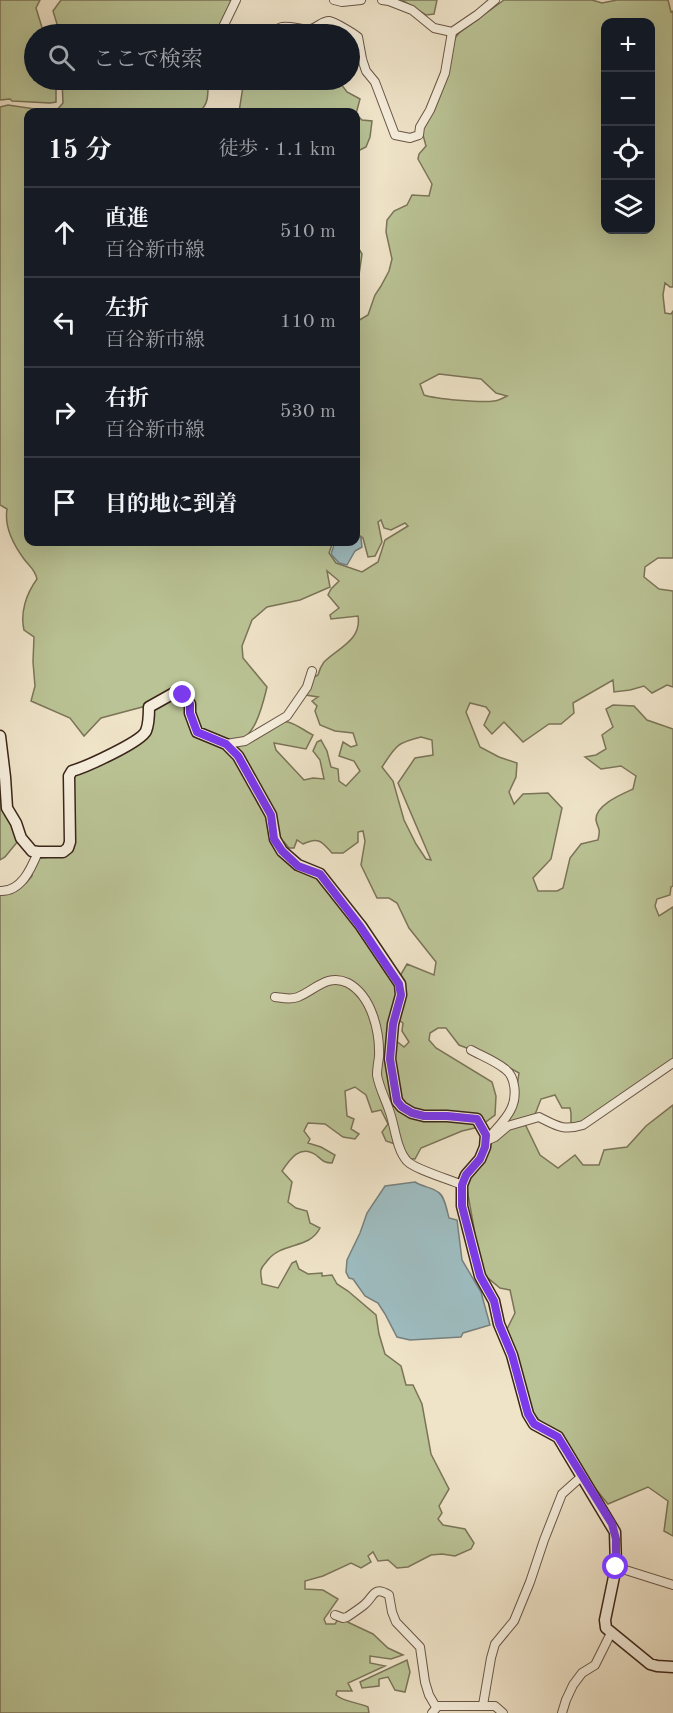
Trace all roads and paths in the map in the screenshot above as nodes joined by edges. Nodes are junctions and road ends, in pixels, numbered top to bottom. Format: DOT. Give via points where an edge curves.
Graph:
graph roads {
  1 [pos="236,0"];
  2 [pos="334,0"];
  3 [pos="361,0"];
  4 [pos="382,0"];
  5 [pos="495,0"];
  6 [pos="224,24"];
  7 [pos="320,24"];
  8 [pos="339,24"];
  9 [pos="452,32"];
  10 [pos="360,48"];
  11 [pos="312,671"];
  12 [pos="0,736"];
  13 [pos="226,744"];
  14 [pos="38,852"];
  15 [pos="0,891"];
  16 [pos="275,997"];
  17 [pos="471,1050"];
  18 [pos="673,1063"];
  19 [pos="486,1141"];
  20 [pos="462,1185"];
  21 [pos="581,1477"];
  22 [pos="616,1567"];
  23 [pos="673,1585"];
  24 [pos="335,1615"];
  25 [pos="611,1633"];
  26 [pos="673,1667"];
  27 [pos="483,1705"];
  28 [pos="471,1709"];
  29 [pos="434,1710"];
  30 [pos="504,1713"];
  31 [pos="562,1713"];
  1 -- 6 [label="street"];
  2 -- 3 [label="street"];
  4 -- 9 [label="street" via="412,10 434,28"];
  5 -- 9 [label="street"];
  7 -- 8 [label="street"];
  9 -- 10 [label="street" via="441,85 421,132 410,138 395,135"];
  11 -- 13 [label="street" via="307,687 286,716 245,741"];
  12 -- 14 [label="main road" via="7,808 21,838"];
  13 -- 14 [label="main road" via="197,732 190,704 183,695 174,693 149,707 147,730 141,737 108,757 72,771 68,848 63,852"];
  13 -- 19 [label="main road" via="238,756 262,797 271,815 274,839 282,851 298,866 320,874 399,984 401,995 390,1059 397,1101 412,1113 424,1116 477,1119"];
  14 -- 15 [label="street" via="25,879"];
  16 -- 20 [label="street" via="297,998 333,980 347,982 363,997 376,1032 381,1090 403,1153 408,1162"];
  17 -- 19 [label="street" via="506,1069 515,1084 510,1112"];
  18 -- 19 [label="street" via="583,1125 563,1128 539,1117 508,1126"];
  19 -- 20 [label="main road" via="480,1159"];
  20 -- 21 [label="main road" via="462,1206 480,1276 494,1301 528,1414 534,1424 558,1437"];
  21 -- 22 [label="main road" via="612,1524"];
  21 -- 27 [label="street" via="562,1494 514,1621 495,1644"];
  22 -- 23 [label="street"];
  22 -- 25 [label="main road" via="604,1620"];
  24 -- 29 [label="street" via="347,1617 376,1591 388,1595 396,1623 420,1647"];
  25 -- 26 [label="main road" via="650,1664"];
  25 -- 31 [label="street" via="595,1665 573,1685"];
  27 -- 28 [label="street"];
  27 -- 30 [label="street" via="495,1706"];
  28 -- 29 [label="street" via="438,1706"];
}
